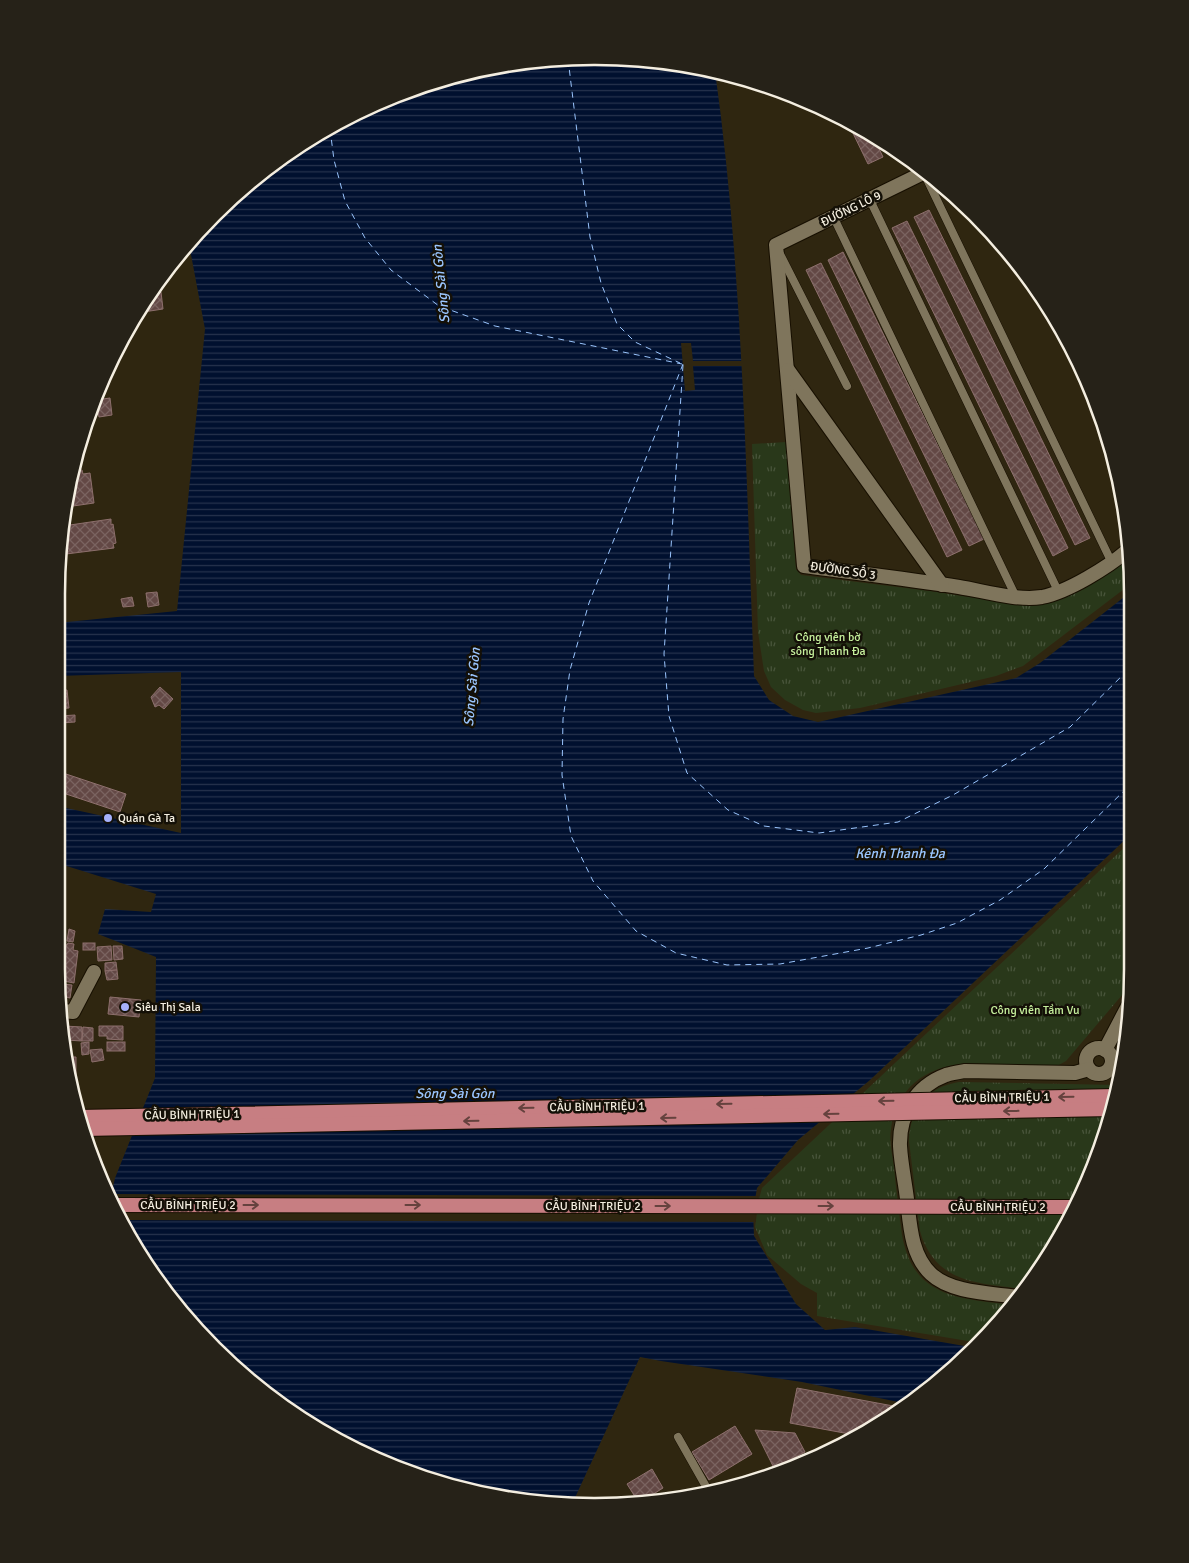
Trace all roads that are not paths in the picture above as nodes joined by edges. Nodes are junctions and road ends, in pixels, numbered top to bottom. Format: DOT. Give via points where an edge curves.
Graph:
graph roads {
  1 [pos="919,176"];
  2 [pos="929,184"];
  3 [pos="870,200"];
  4 [pos="834,218"];
  5 [pos="776,245"];
  6 [pos="788,369"];
  7 [pos="847,386"];
  8 [pos="1122,555"];
  9 [pos="1112,563"];
  10 [pos="942,585"];
  11 [pos="1059,593"];
  12 [pos="1016,596"];
  13 [pos="94,972"];
  14 [pos="67,1011"];
  15 [pos="1121,1019"];
  16 [pos="1105,1050"];
  17 [pos="1115,1065"];
  18 [pos="1115,1068"];
  19 [pos="1089,1069"];
  20 [pos="1108,1096"];
  21 [pos="1105,1109"];
  22 [pos="86,1117"];
  23 [pos="90,1129"];
  24 [pos="121,1205"];
  25 [pos="1067,1207"];
  26 [pos="1011,1296"];
  27 [pos="678,1437"];
  28 [pos="706,1486"];
  1 -- 3 [label="street, ĐƯỜNG LÔ 9"];
  2 -- 9 [label="lane"];
  3 -- 4 [label="street, ĐƯỜNG LÔ 9"];
  3 -- 11 [label="lane"];
  4 -- 5 [label="street, ĐƯỜNG LÔ 9"];
  4 -- 12 [label="lane"];
  5 -- 6 [label="street, ĐƯỜNG SỐ 3"];
  5 -- 7 [label="lane"];
  6 -- 10 [label="street"];
  6 -- 10 [label="street, ĐƯỜNG SỐ 3" via="804,566"];
  8 -- 9 [label="street, ĐƯỜNG SỐ 3"];
  9 -- 11 [label="street, ĐƯỜNG SỐ 3"];
  10 -- 12 [label="street, ĐƯỜNG SỐ 3"];
  11 -- 12 [label="street, ĐƯỜNG SỐ 3" via="1040,597"];
  13 -- 14 [label="street" via="73,1012"];
  15 -- 16 [label="street"];
  16 -- 17 [label="street"];
  16 -- 19 [label="street" via="1090,1052 1087,1057"];
  18 -- 19 [label="street" via="1103,1074"];
  19 -- 26 [label="street" via="1075,1073 965,1071 947,1074 928,1084 905,1113 900,1146 910,1229 921,1262 945,1283 961,1289"];
  20 -- 22 [label="main road, CẦU BÌNH TRIỆU 1, one-way, bridge"];
  21 -- 23 [label="main road, CẦU BÌNH TRIỆU 1, one-way, bridge"];
  24 -- 25 [label="main road, CẦU BÌNH TRIỆU 2, one-way, bridge"];
  27 -- 28 [label="lane"];
}
